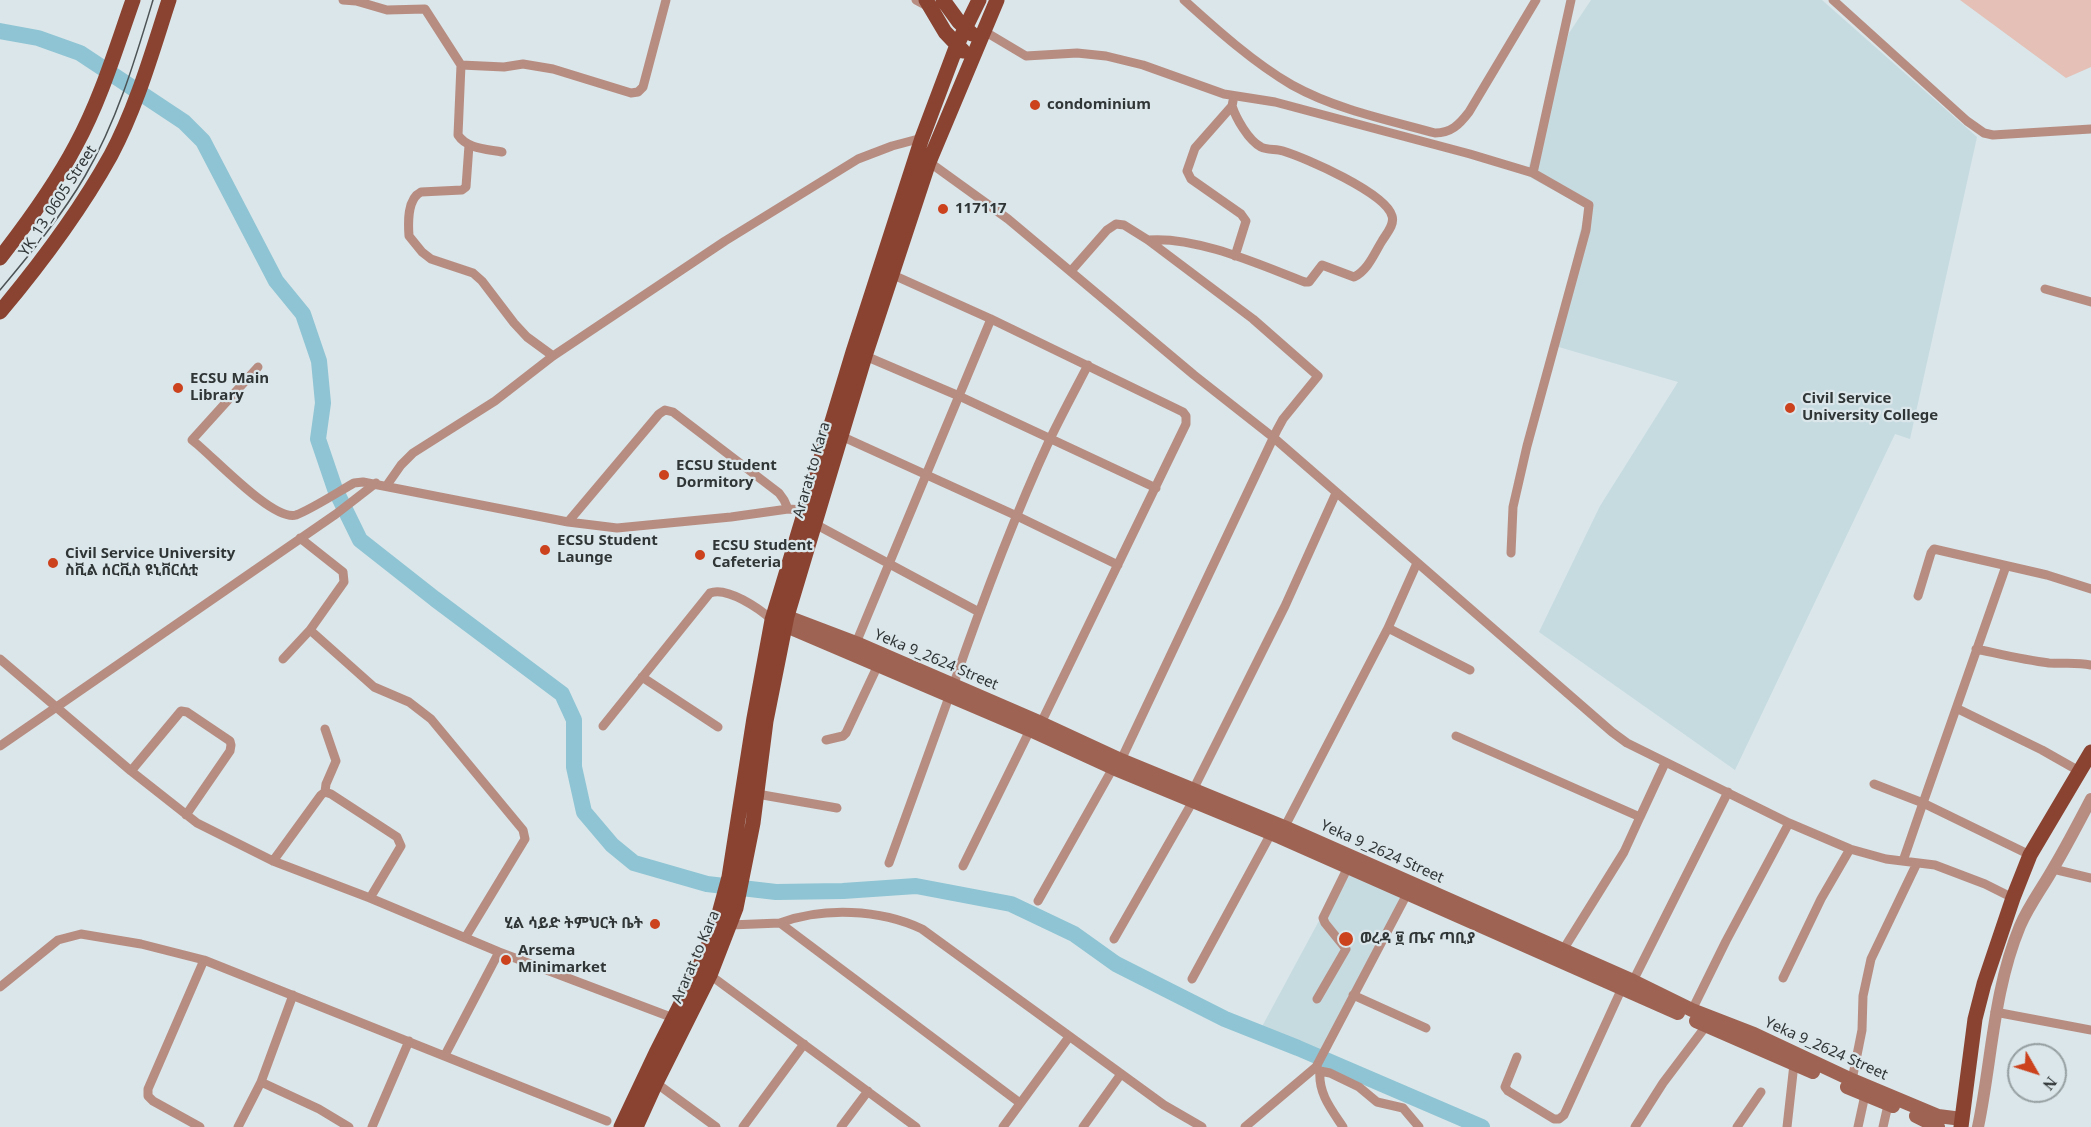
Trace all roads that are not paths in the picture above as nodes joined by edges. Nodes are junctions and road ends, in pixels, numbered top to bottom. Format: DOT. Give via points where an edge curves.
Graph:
graph roads {
  1 [pos="133,0"];
  2 [pos="169,0"];
  3 [pos="343,0"];
  4 [pos="666,0"];
  5 [pos="979,0"];
  6 [pos="997,0"];
  7 [pos="1184,0"];
  8 [pos="1571,0"];
  9 [pos="1833,0"];
  10 [pos="1532,1"];
  11 [pos="928,2"];
  12 [pos="425,5"];
  13 [pos="967,29"];
  14 [pos="981,36"];
  15 [pos="957,45"];
  16 [pos="971,60"];
  17 [pos="461,65"];
  18 [pos="1233,101"];
  19 [pos="2091,129"];
  20 [pos="922,138"];
  21 [pos="469,145"];
  22 [pos="502,152"];
  23 [pos="929,162"];
  24 [pos="1533,173"];
  25 [pos="1148,240"];
  26 [pos="1235,256"];
  27 [pos="0,258"];
  28 [pos="1071,271"];
  29 [pos="891,274"];
  30 [pos="2045,289"];
  31 [pos="2091,303"];
  32 [pos="0,312"];
  33 [pos="991,319"];
  34 [pos="859,354"];
  35 [pos="553,356"];
  36 [pos="1088,365"];
  37 [pos="258,367"];
  38 [pos="959,396"];
  39 [pos="841,436"];
  40 [pos="1051,438"];
  41 [pos="1274,438"];
  42 [pos="925,474"];
  43 [pos="376,483"];
  44 [pos="387,485"];
  45 [pos="1156,488"];
  46 [pos="1336,493"];
  47 [pos="788,508"];
  48 [pos="804,510"];
  49 [pos="1017,516"];
  50 [pos="568,522"];
  51 [pos="815,524"];
  52 [pos="300,538"];
  53 [pos="1511,553"];
  54 [pos="1418,563"];
  55 [pos="890,564"];
  56 [pos="1118,565"];
  57 [pos="2006,566"];
  58 [pos="2091,589"];
  59 [pos="1918,596"];
  60 [pos="979,612"];
  61 [pos="776,617"];
  62 [pos="1388,628"];
  63 [pos="310,630"];
  64 [pos="821,635"];
  65 [pos="856,643"];
  66 [pos="1976,649"];
  67 [pos="0,659"];
  68 [pos="283,659"];
  69 [pos="878,665"];
  70 [pos="2091,665"];
  71 [pos="1470,670"];
  72 [pos="642,677"];
  73 [pos="951,691"];
  74 [pos="57,707"];
  75 [pos="1958,708"];
  76 [pos="760,719"];
  77 [pos="603,726"];
  78 [pos="1036,726"];
  79 [pos="718,728"];
  80 [pos="325,729"];
  81 [pos="1456,736"];
  82 [pos="826,740"];
  83 [pos="0,746"];
  84 [pos="2091,752"];
  85 [pos="1665,763"];
  86 [pos="1117,764"];
  87 [pos="131,771"];
  88 [pos="2079,771"];
  89 [pos="1874,784"];
  90 [pos="325,792"];
  91 [pos="1728,792"];
  92 [pos="756,794"];
  93 [pos="1193,796"];
  94 [pos="2091,799"];
  95 [pos="1923,803"];
  96 [pos="837,808"];
  97 [pos="186,815"];
  98 [pos="1640,817"];
  99 [pos="1789,823"];
  100 [pos="1278,830"];
  101 [pos="1850,849"];
  102 [pos="2030,855"];
  103 [pos="273,861"];
  104 [pos="1903,861"];
  105 [pos="889,863"];
  106 [pos="1917,863"];
  107 [pos="963,866"];
  108 [pos="1348,867"];
  109 [pos="2054,869"];
  110 [pos="2091,878"];
  111 [pos="735,879"];
  112 [pos="1407,894"];
  113 [pos="370,898"];
  114 [pos="2013,898"];
  115 [pos="1038,901"];
  116 [pos="780,923"];
  117 [pos="724,931"];
  118 [pos="465,938"];
  119 [pos="1114,939"];
  120 [pos="1563,950"];
  121 [pos="499,952"];
  122 [pos="204,960"];
  123 [pos="710,975"];
  124 [pos="1784,978"];
  125 [pos="1192,979"];
  126 [pos="1627,985"];
  127 [pos="0,987"];
  128 [pos="293,995"];
  129 [pos="1353,995"];
  130 [pos="1317,999"];
  131 [pos="1692,1011"];
  132 [pos="1995,1012"];
  133 [pos="680,1021"];
  134 [pos="1706,1026"];
  135 [pos="1425,1028"];
  136 [pos="2091,1030"];
  137 [pos="1069,1037"];
  138 [pos="409,1041"];
  139 [pos="804,1044"];
  140 [pos="446,1055"];
  141 [pos="1517,1057"];
  142 [pos="1794,1064"];
  143 [pos="1319,1066"];
  144 [pos="1121,1074"];
  145 [pos="1852,1080"];
  146 [pos="261,1082"];
  147 [pos="656,1083"];
  148 [pos="868,1091"];
  149 [pos="1761,1092"];
  150 [pos="1865,1095"];
  151 [pos="1020,1103"];
  152 [pos="1888,1105"];
  153 [pos="1919,1123"];
  154 [pos="1937,1123"];
  155 [pos="1962,1123"];
  156 [pos="614,1124"];
  157 [pos="1198,1126"];
  158 [pos="200,1127"];
  159 [pos="238,1127"];
  160 [pos="349,1127"];
  161 [pos="372,1127"];
  162 [pos="636,1127"];
  163 [pos="716,1127"];
  164 [pos="743,1127"];
  165 [pos="841,1127"];
  166 [pos="916,1127"];
  167 [pos="1004,1127"];
  168 [pos="1083,1127"];
  169 [pos="1245,1127"];
  170 [pos="1343,1127"];
  171 [pos="1419,1127"];
  172 [pos="1635,1127"];
  173 [pos="1737,1127"];
  174 [pos="1787,1127"];
  175 [pos="1858,1127"];
  176 [pos="1883,1127"];
  177 [pos="1978,1127"];
  1 -- 27 [label="main road, YK_13_0605 Street" via="77,143 28,222"];
  2 -- 32 [label="main road, YK_13_0605 Street" via="135,103 111,154 75,215"];
  3 -- 12 [label="street" via="387,10"];
  4 -- 17 [label="street" via="643,87 638,92 523,64"];
  5 -- 13 [label="main road, Ararat to Kara"];
  6 -- 14 [label="main road, Ararat to Kara"];
  7 -- 10 [label="street" via="1293,86 1375,117 1435,133 1445,133 1457,126 1469,112"];
  8 -- 24 [label="street"];
  9 -- 19 [label="street" via="1984,133"];
  11 -- 13 [label="main road"];
  11 -- 15 [label="main road"];
  12 -- 17 [label="street"];
  13 -- 14 [label="main road"];
  13 -- 15 [label="main road, Ararat to Kara"];
  14 -- 16 [label="main road, Ararat to Kara"];
  14 -- 18 [label="street" via="1026,56 1077,53 1143,65"];
  15 -- 16 [label="main road"];
  15 -- 20 [label="main road, Ararat to Kara"];
  16 -- 23 [label="main road, Ararat to Kara"];
  17 -- 21 [label="street" via="458,135"];
  18 -- 24 [label="street" via="1275,102"];
  18 -- 26 [label="street" via="1195,148 1186,171 1246,221"];
  18 -- 26 [label="street" via="1247,132 1262,148 1281,150 1329,170 1373,196 1393,218 1368,264 1354,277 1322,265 1305,282"];
  20 -- 34 [label="main road, Ararat to Kara"];
  20 -- 35 [label="street" via="858,159 725,241"];
  21 -- 22 [label="street"];
  21 -- 35 [label="street" via="466,187 416,195 411,201 409,236 431,260 473,273 526,337"];
  23 -- 28 [label="street"];
  23 -- 29 [label="main road, Ararat to Kara"];
  24 -- 53 [label="street" via="1588,206 1586,230 1513,507"];
  25 -- 26 [label="street" via="1184,242"];
  25 -- 28 [label="street" via="1116,224"];
  25 -- 41 [label="street" via="1317,373"];
  28 -- 41 [label="street"];
  29 -- 33 [label="street"];
  29 -- 34 [label="main road, Ararat to Kara"];
  30 -- 31 [label="street"];
  33 -- 36 [label="street"];
  33 -- 38 [label="street"];
  34 -- 38 [label="street"];
  34 -- 39 [label="main road, Ararat to Kara"];
  34 -- 48 [label="main road, Ararat to Kara"];
  35 -- 44 [label="street" via="495,401 413,453"];
  36 -- 40 [label="street"];
  36 -- 45 [label="street" via="1186,416 1186,424"];
  37 -- 43 [label="street" via="192,440 245,488 281,514 296,515 354,483"];
  38 -- 40 [label="street"];
  38 -- 42 [label="street"];
  39 -- 42 [label="street"];
  39 -- 51 [label="main road, Ararat to Kara"];
  40 -- 45 [label="street"];
  40 -- 49 [label="street"];
  41 -- 46 [label="street"];
  41 -- 86 [label="street"];
  42 -- 49 [label="street"];
  42 -- 55 [label="street"];
  43 -- 44 [label="street"];
  43 -- 52 [label="street"];
  44 -- 50 [label="street"];
  45 -- 56 [label="street"];
  46 -- 54 [label="street"];
  46 -- 93 [label="street"];
  47 -- 48 [label="street"];
  47 -- 50 [label="street" via="629,528"];
  47 -- 50 [label="street" via="779,493 760,477 665,410"];
  48 -- 61 [label="main road, Ararat to Kara"];
  49 -- 56 [label="street"];
  49 -- 60 [label="street"];
  51 -- 55 [label="street"];
  51 -- 61 [label="main road, Ararat to Kara"];
  52 -- 63 [label="street" via="345,576 345,582"];
  52 -- 74 [label="street"];
  54 -- 62 [label="street"];
  54 -- 85 [label="street" via="1611,732"];
  55 -- 60 [label="street"];
  55 -- 65 [label="street"];
  56 -- 78 [label="street"];
  57 -- 58 [label="street"];
  57 -- 59 [label="street" via="1934,549"];
  57 -- 66 [label="street"];
  60 -- 73 [label="street"];
  61 -- 64 [label="main road, Yeka 9_2624 Street"];
  61 -- 72 [label="street" via="717,590 710,593"];
  61 -- 76 [label="main road, Ararat to Kara"];
  62 -- 71 [label="street"];
  62 -- 100 [label="street"];
  63 -- 68 [label="street"];
  63 -- 118 [label="street" via="374,687 409,702 431,719 523,830 525,839"];
  64 -- 65 [label="main road, Yeka 9_2624 Street"];
  64 -- 69 [label="main road, Yeka 9_2624 Street"];
  65 -- 73 [label="main road, Yeka 9_2624 Street"];
  66 -- 70 [label="street" via="2057,664"];
  66 -- 75 [label="street"];
  67 -- 74 [label="street"];
  69 -- 73 [label="main road, Yeka 9_2624 Street"];
  69 -- 82 [label="street" via="846,733"];
  72 -- 77 [label="street"];
  72 -- 79 [label="street"];
  73 -- 78 [label="main road, Yeka 9_2624 Street"];
  73 -- 105 [label="street"];
  74 -- 83 [label="street"];
  74 -- 87 [label="street"];
  75 -- 88 [label="street"];
  75 -- 95 [label="street"];
  76 -- 92 [label="main road, Ararat to Kara"];
  76 -- 111 [label="main road, Ararat to Kara"];
  78 -- 86 [label="main road, Yeka 9_2624 Street"];
  78 -- 107 [label="street"];
  80 -- 90 [label="street" via="336,762"];
  81 -- 98 [label="street"];
  84 -- 88 [label="main road"];
  85 -- 91 [label="street"];
  85 -- 98 [label="street"];
  86 -- 93 [label="main road, Yeka 9_2624 Street"];
  86 -- 115 [label="street"];
  87 -- 97 [label="street"];
  87 -- 97 [label="street" via="181,711 230,741 230,751"];
  88 -- 102 [label="main road"];
  89 -- 95 [label="street"];
  90 -- 103 [label="street"];
  90 -- 113 [label="street" via="400,841 401,846"];
  91 -- 99 [label="street"];
  91 -- 126 [label="street"];
  92 -- 96 [label="street"];
  92 -- 111 [label="main road, Ararat to Kara"];
  93 -- 100 [label="main road, Yeka 9_2624 Street"];
  93 -- 119 [label="street"];
  94 -- 109 [label="street"];
  95 -- 102 [label="street"];
  95 -- 104 [label="street"];
  97 -- 103 [label="street"];
  98 -- 120 [label="street" via="1624,852"];
  99 -- 101 [label="street"];
  99 -- 131 [label="street"];
  100 -- 108 [label="main road, Yeka 9_2624 Street"];
  100 -- 120 [label="main road, Yeka 9_2624 Street"];
  100 -- 125 [label="street"];
  101 -- 104 [label="street"];
  101 -- 124 [label="street" via="1821,899"];
  102 -- 114 [label="main road"];
  103 -- 113 [label="street"];
  104 -- 106 [label="street"];
  106 -- 114 [label="street" via="1935,865"];
  106 -- 145 [label="street" via="1871,959"];
  108 -- 112 [label="main road, Yeka 9_2624 Street"];
  108 -- 130 [label="street" via="1323,918 1346,949"];
  109 -- 110 [label="street"];
  109 -- 132 [label="street" via="2020,927"];
  111 -- 117 [label="main road, Ararat to Kara"];
  112 -- 126 [label="main road, Yeka 9_2624 Street"];
  112 -- 129 [label="street"];
  113 -- 118 [label="street"];
  114 -- 155 [label="main road" via="1975,1019"];
  116 -- 117 [label="street"];
  116 -- 137 [label="street" via="822,914 862,913 915,926"];
  116 -- 151 [label="street"];
  117 -- 123 [label="main road, Ararat to Kara"];
  117 -- 133 [label="main road, Ararat to Kara"];
  118 -- 121 [label="street"];
  120 -- 126 [label="main road, Yeka 9_2624 Street"];
  121 -- 133 [label="street"];
  121 -- 140 [label="street"];
  122 -- 127 [label="street" via="81,934 58,940"];
  122 -- 128 [label="street"];
  122 -- 158 [label="street" via="148,1089 153,1101"];
  123 -- 133 [label="main road, Ararat to Kara"];
  123 -- 139 [label="street"];
  126 -- 131 [label="main road, Yeka 9_2624 Street"];
  126 -- 134 [label="main road, Yeka 9_2624 Street"];
  126 -- 141 [label="street" via="1559,1119 1505,1087"];
  128 -- 138 [label="street"];
  128 -- 146 [label="street"];
  129 -- 135 [label="street"];
  129 -- 143 [label="street"];
  131 -- 145 [label="main road, Yeka 9_2624 Street"];
  132 -- 136 [label="street"];
  132 -- 177 [label="street"];
  133 -- 147 [label="main road, Ararat to Kara"];
  133 -- 156 [label="main road, Ararat to Kara"];
  134 -- 142 [label="main road, Yeka 9_2624 Street"];
  134 -- 172 [label="street"];
  137 -- 144 [label="street"];
  137 -- 151 [label="street"];
  138 -- 140 [label="street"];
  138 -- 161 [label="street"];
  139 -- 148 [label="street"];
  139 -- 164 [label="street"];
  140 -- 156 [label="street"];
  142 -- 150 [label="main road, Yeka 9_2624 Street"];
  142 -- 174 [label="street"];
  143 -- 169 [label="street"];
  143 -- 170 [label="street" via="1321,1092"];
  143 -- 171 [label="street" via="1377,1102 1403,1108"];
  144 -- 157 [label="street"];
  144 -- 168 [label="street"];
  145 -- 154 [label="main road, Yeka 9_2624 Street"];
  146 -- 159 [label="street"];
  146 -- 160 [label="street"];
  147 -- 162 [label="main road, Ararat to Kara"];
  147 -- 163 [label="street"];
  148 -- 165 [label="street"];
  148 -- 166 [label="street"];
  149 -- 173 [label="street"];
  150 -- 152 [label="main road, Yeka 9_2624 Street"];
  150 -- 175 [label="street"];
  151 -- 167 [label="street"];
  152 -- 153 [label="main road, Yeka 9_2624 Street"];
  152 -- 176 [label="street"];
  153 -- 154 [label="main road, Yeka 9_2624 Street"];
  154 -- 155 [label="main road, Yeka 9_2624 Street"];
}
